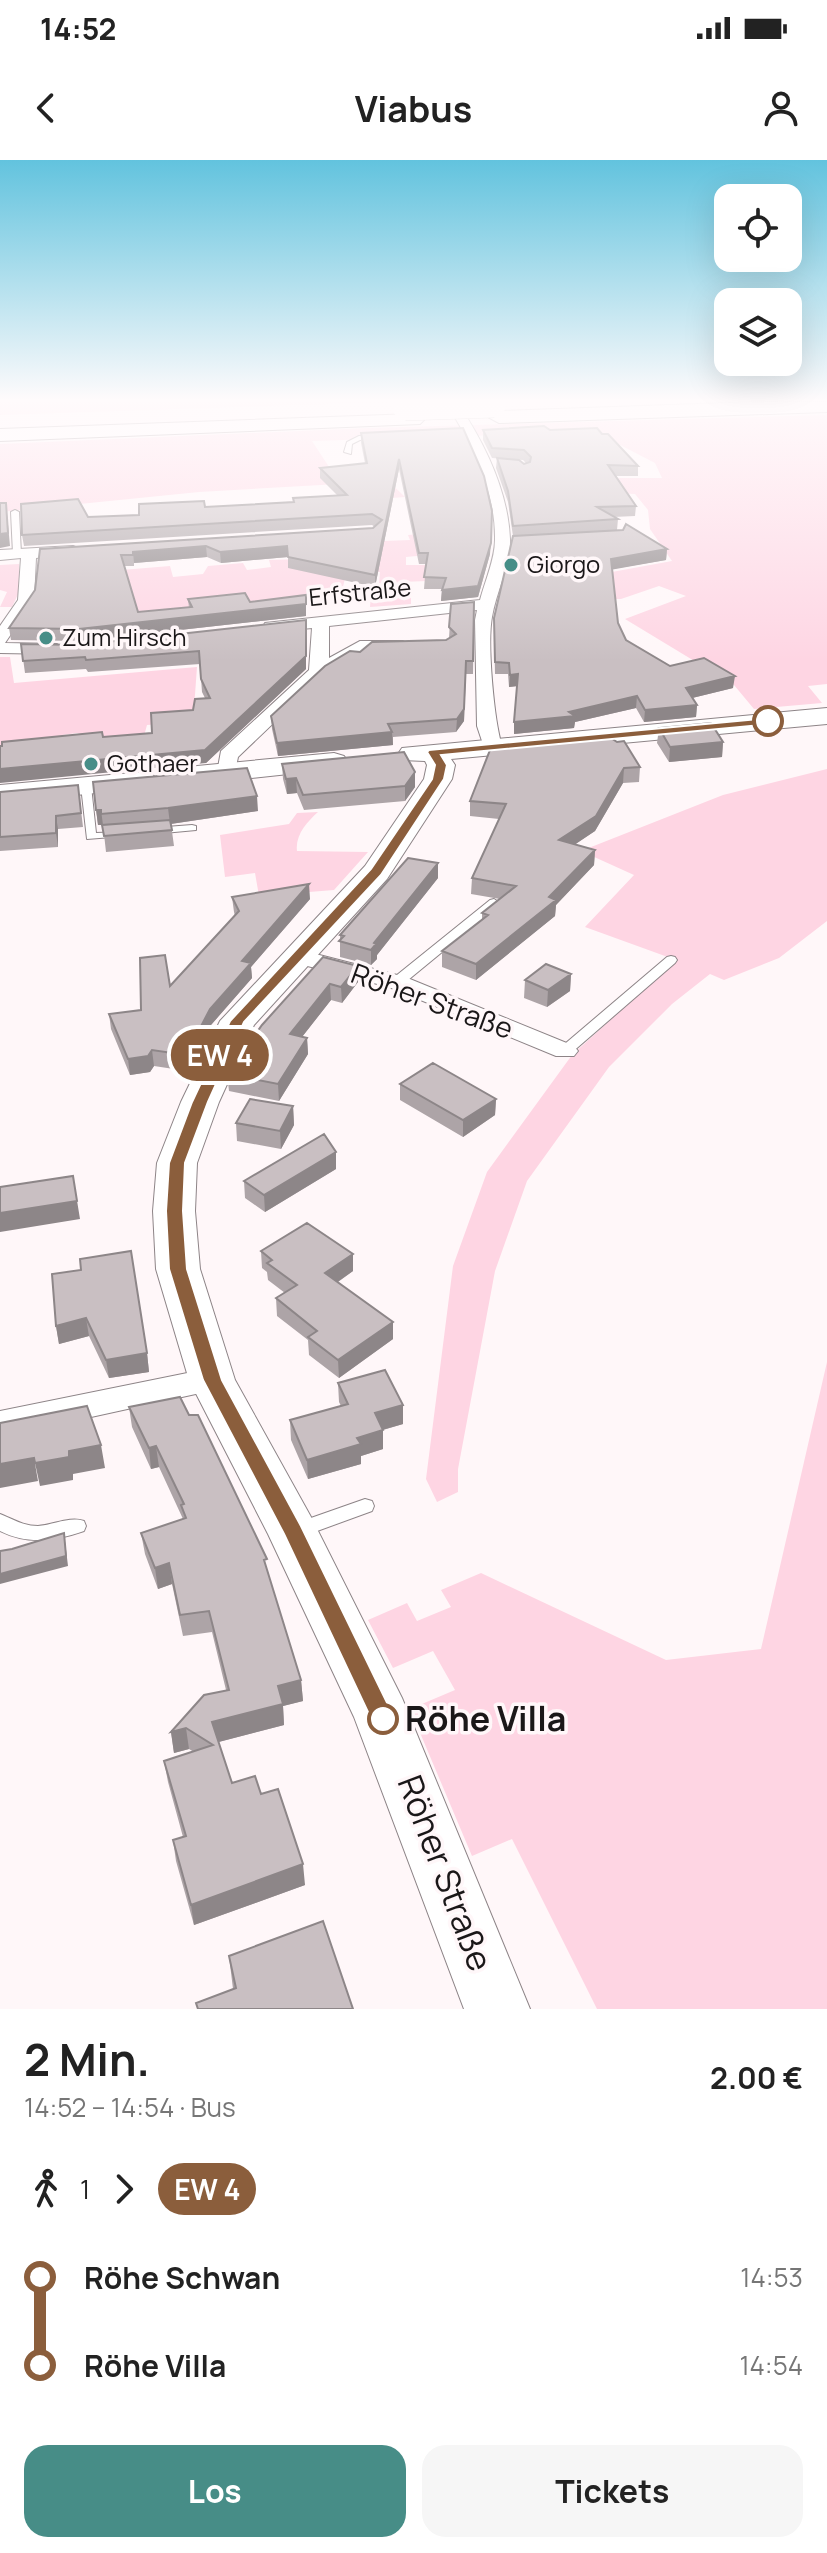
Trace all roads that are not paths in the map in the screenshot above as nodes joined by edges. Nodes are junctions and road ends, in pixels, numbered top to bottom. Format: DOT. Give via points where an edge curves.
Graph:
graph roads {
  1 [pos="494,488"];
  2 [pos="15,512"];
  3 [pos="91,550"];
  4 [pos="23,554"];
  5 [pos="0,555"];
  6 [pos="486,604"];
  7 [pos="320,621"];
  8 [pos="260,628"];
  9 [pos="0,639"];
  10 [pos="416,645"];
  11 [pos="0,648"];
  12 [pos="70,650"];
  13 [pos="318,672"];
  14 [pos="827,716"];
  15 [pos="492,746"];
  16 [pos="433,752"];
  17 [pos="386,757"];
  18 [pos="354,760"];
  19 [pos="227,773"];
  20 [pos="86,786"];
  21 [pos="0,794"];
  22 [pos="192,828"];
  23 [pos="494,903"];
  24 [pos="296,956"];
  25 [pos="671,960"];
  26 [pos="397,982"];
  27 [pos="565,1051"];
  28 [pos="212,1380"];
  29 [pos="0,1424"];
  30 [pos="365,1506"];
  31 [pos="0,1522"];
  32 [pos="77,1526"];
  33 [pos="293,1532"];
  34 [pos="497,2009"];
  1 -- 6 [label="street" via="510,542"];
  2 -- 4 [label="lane"];
  3 -- 4 [label="street"];
  4 -- 5 [label="street"];
  4 -- 9 [label="street" via="26,600"];
  6 -- 7 [label="street, Erfstraße"];
  6 -- 15 [label="street" via="486,726"];
  7 -- 8 [label="street, Erfstraße"];
  7 -- 13 [label="street"];
  10 -- 13 [label="street" via="360,646"];
  11 -- 12 [label="street"];
  13 -- 19 [label="street" via="228,755"];
  14 -- 15 [label="main road"];
  15 -- 16 [label="main road"];
  16 -- 17 [label="main road"];
  16 -- 24 [label="main road, Röher Straße" via="441,765 438,779 376,872"];
  18 -- 19 [label="main road"];
  19 -- 20 [label="main road"];
  20 -- 21 [label="main road"];
  20 -- 22 [label="lane" via="91,837"];
  23 -- 26 [label="lane"];
  24 -- 26 [label="street, Röher Straße"];
  24 -- 28 [label="main road, Röher Straße" via="238,1021 177,1163 178,1269"];
  25 -- 27 [label="lane"];
  26 -- 27 [label="street, Röher Straße"];
  28 -- 29 [label="street"];
  28 -- 33 [label="main road, Röher Straße"];
  30 -- 33 [label="lane"];
  31 -- 32 [label="lane" via="15,1532 43,1535"];
  33 -- 34 [label="main road, Röher Straße" via="403,1765"];
}
